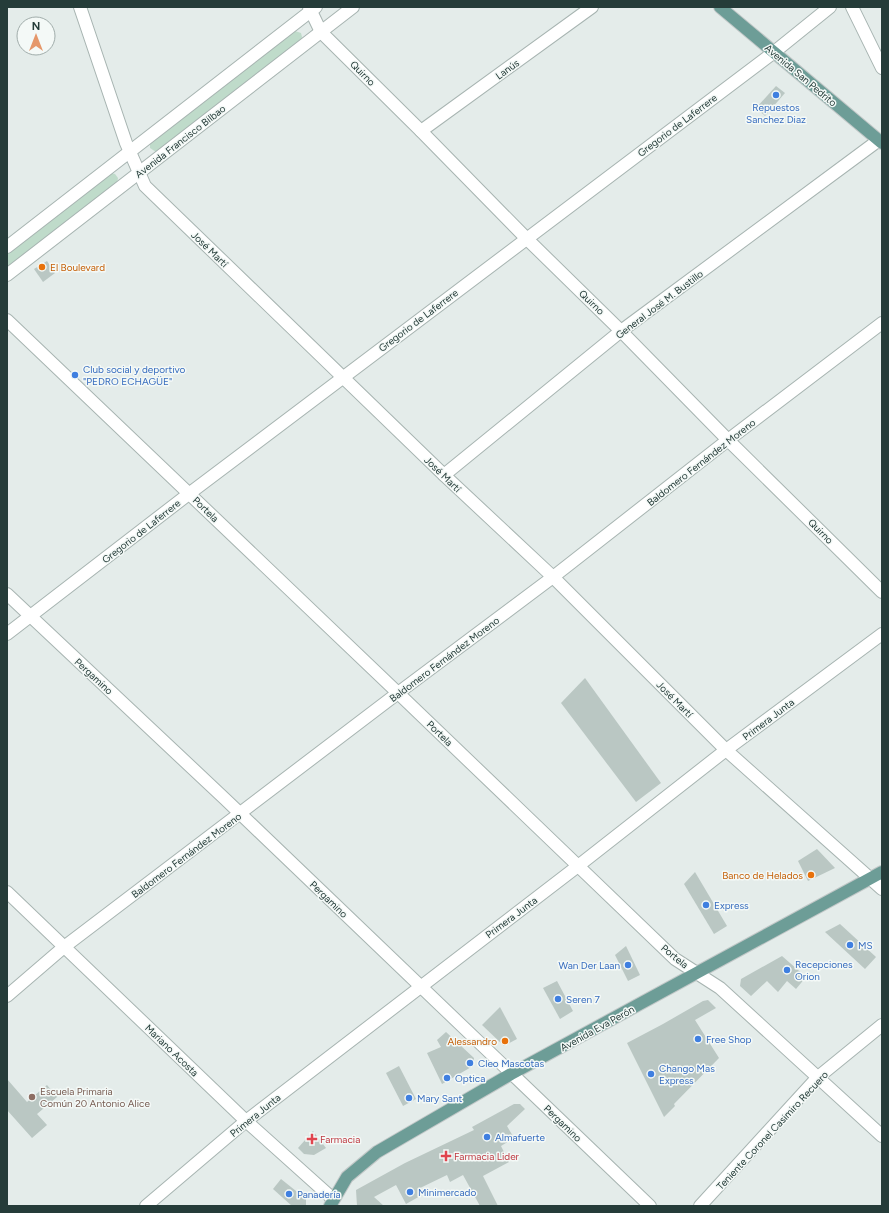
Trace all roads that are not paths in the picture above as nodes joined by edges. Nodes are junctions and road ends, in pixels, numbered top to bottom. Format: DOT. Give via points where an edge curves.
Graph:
graph roads {
  1 [pos="80,7"];
  2 [pos="353,7"];
  3 [pos="592,7"];
  4 [pos="720,7"];
  5 [pos="830,7"];
  6 [pos="852,7"];
  7 [pos="312,8"];
  8 [pos="321,32"];
  9 [pos="773,53"];
  10 [pos="882,68"];
  11 [pos="422,131"];
  12 [pos="880,141"];
  13 [pos="130,152"];
  14 [pos="139,173"];
  15 [pos="526,238"];
  16 [pos="7,247"];
  17 [pos="7,275"];
  18 [pos="7,320"];
  19 [pos="882,323"];
  20 [pos="622,331"];
  21 [pos="343,377"];
  22 [pos="728,440"];
  23 [pos="444,475"];
  24 [pos="190,494"];
  25 [pos="553,577"];
  26 [pos="882,592"];
  27 [pos="7,594"];
  28 [pos="31,616"];
  29 [pos="7,634"];
  30 [pos="882,634"];
  31 [pos="398,693"];
  32 [pos="726,750"];
  33 [pos="239,814"];
  34 [pos="578,866"];
  35 [pos="882,872"];
  36 [pos="871,878"];
  37 [pos="882,889"];
  38 [pos="7,892"];
  39 [pos="64,947"];
  40 [pos="697,973"];
  41 [pos="420,987"];
  42 [pos="7,996"];
  43 [pos="882,1025"];
  44 [pos="511,1074"];
  45 [pos="817,1078"];
  46 [pos="246,1121"];
  47 [pos="882,1136"];
  48 [pos="334,1204"];
  49 [pos="146,1206"];
  50 [pos="650,1206"];
  51 [pos="700,1206"];
  1 -- 13 [label="street, José Martí"];
  2 -- 8 [label="street, Avenida Francisco Bilbao"];
  3 -- 11 [label="street, Lanús"];
  4 -- 9 [label="main road, Avenida San Pedrito"];
  5 -- 9 [label="street, Gregorio de Laferrere"];
  6 -- 10 [label="street"];
  7 -- 8 [label="street, Quirno"];
  7 -- 13 [label="street"];
  8 -- 11 [label="street, Quirno"];
  8 -- 14 [label="street, Avenida Francisco Bilbao"];
  9 -- 12 [label="main road, Avenida San Pedrito"];
  9 -- 15 [label="street, Gregorio de Laferrere"];
  11 -- 15 [label="street, Quirno"];
  12 -- 20 [label="street, General José M. Bustillo"];
  13 -- 14 [label="street, José Martí"];
  13 -- 16 [label="street"];
  14 -- 17 [label="street, Avenida Francisco Bilbao"];
  14 -- 21 [label="street, José Martí" via="145,186"];
  15 -- 20 [label="street, Quirno"];
  15 -- 21 [label="street, Gregorio de Laferrere"];
  18 -- 24 [label="street, Portela"];
  19 -- 22 [label="street, Baldomero Fernández Moreno"];
  20 -- 22 [label="street, Quirno"];
  20 -- 23 [label="street, General José M. Bustillo"];
  21 -- 23 [label="street, José Martí"];
  21 -- 24 [label="street, Gregorio de Laferrere"];
  22 -- 25 [label="street, Baldomero Fernández Moreno"];
  22 -- 26 [label="street, Quirno"];
  23 -- 25 [label="street, José Martí"];
  24 -- 28 [label="street, Gregorio de Laferrere"];
  24 -- 31 [label="street, Portela"];
  25 -- 31 [label="street, Baldomero Fernández Moreno"];
  25 -- 32 [label="street, José Martí"];
  27 -- 28 [label="street, Pergamino"];
  28 -- 29 [label="street, Gregorio de Laferrere"];
  28 -- 33 [label="street, Pergamino"];
  30 -- 32 [label="street, Primera Junta"];
  31 -- 33 [label="street, Baldomero Fernández Moreno"];
  31 -- 34 [label="street, Portela"];
  32 -- 34 [label="street, Primera Junta"];
  32 -- 36 [label="street, José Martí"];
  33 -- 39 [label="street, Baldomero Fernández Moreno"];
  33 -- 41 [label="street, Pergamino"];
  34 -- 40 [label="street, Portela" via="675,959"];
  34 -- 41 [label="street, Primera Junta"];
  35 -- 36 [label="main road, Avenida Eva Perón"];
  36 -- 37 [label="street, José Martí"];
  36 -- 40 [label="main road, Avenida Eva Perón"];
  38 -- 39 [label="street, Mariano Acosta"];
  39 -- 42 [label="street, Baldomero Fernández Moreno"];
  39 -- 46 [label="street, Mariano Acosta"];
  40 -- 44 [label="main road, Avenida Eva Perón"];
  40 -- 45 [label="street, Portela" via="720,988"];
  41 -- 44 [label="street, Pergamino"];
  41 -- 46 [label="street, Primera Junta"];
  43 -- 45 [label="street, Teniente Coronel Casimiro Recuero"];
  44 -- 48 [label="main road, Avenida Eva Perón" via="377,1152 347,1177"];
  44 -- 50 [label="street, Pergamino"];
  45 -- 47 [label="street, Portela"];
  45 -- 51 [label="street, Teniente Coronel Casimiro Recuero"];
  46 -- 48 [label="street, Mariano Acosta"];
  46 -- 49 [label="street, Primera Junta"];
}
